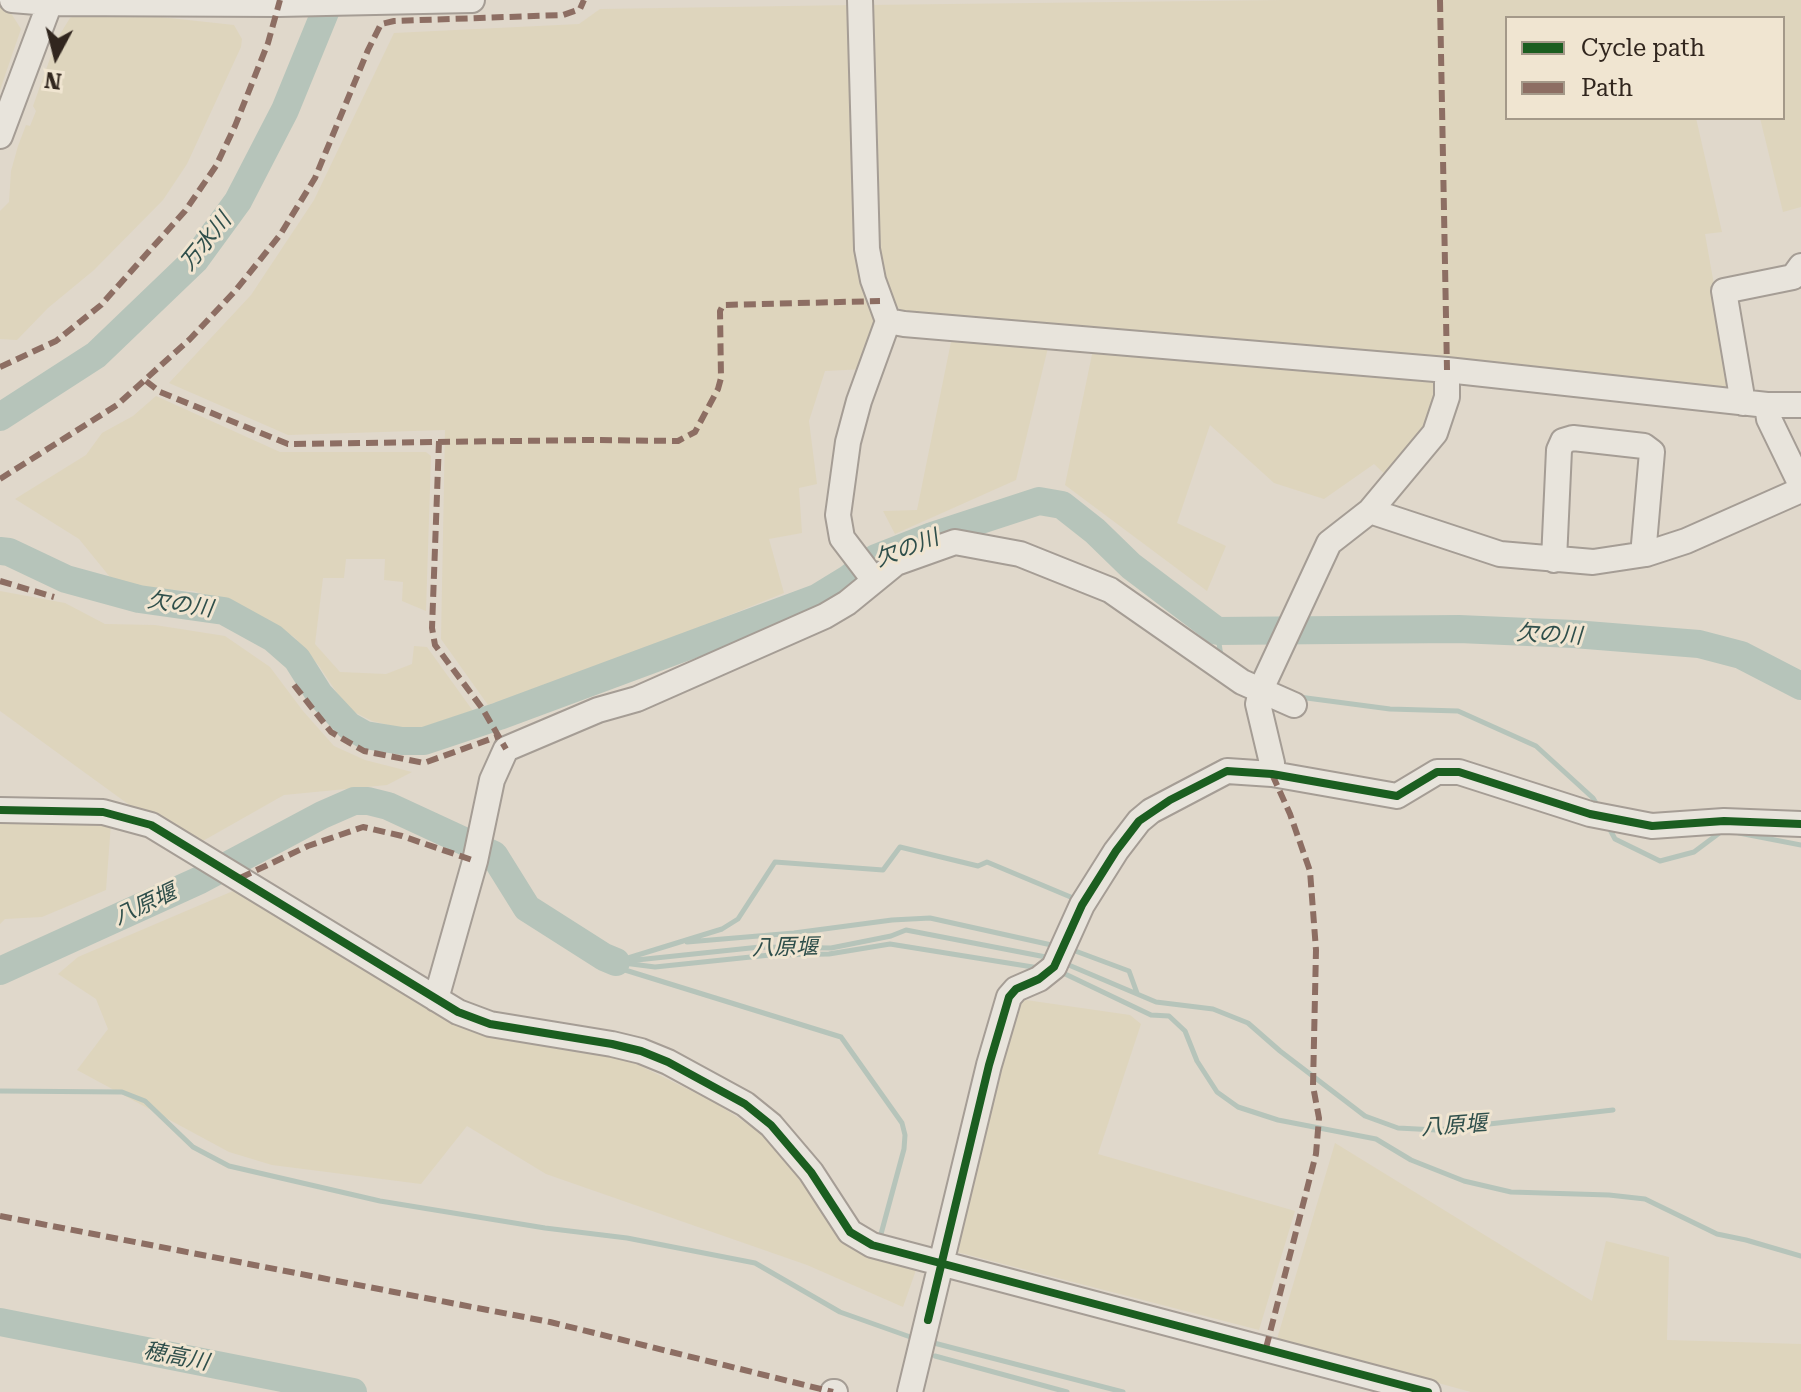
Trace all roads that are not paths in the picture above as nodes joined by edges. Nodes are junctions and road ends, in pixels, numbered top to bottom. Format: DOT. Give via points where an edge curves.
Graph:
graph roads {
  1 [pos="12,0"];
  2 [pos="472,0"];
  3 [pos="860,0"];
  4 [pos="50,2"];
  5 [pos="0,136"];
  6 [pos="1801,266"];
  7 [pos="888,321"];
  8 [pos="1447,370"];
  9 [pos="1755,404"];
  10 [pos="1801,405"];
  11 [pos="1801,488"];
  12 [pos="1370,511"];
  13 [pos="1646,554"];
  14 [pos="1554,560"];
  15 [pos="866,569"];
  16 [pos="1263,684"];
  17 [pos="1294,705"];
  18 [pos="1272,774"];
  19 [pos="0,810"];
  20 [pos="1801,824"];
  21 [pos="436,999"];
  22 [pos="943,1264"];
  23 [pos="910,1392"];
  24 [pos="1428,1392"];
  1 -- 4 [label="street"];
  2 -- 4 [label="street"];
  3 -- 7 [label="street" via="867,249"];
  4 -- 5 [label="street"];
  6 -- 9 [label="street" via="1793,277 1724,291"];
  7 -- 8 [label="street"];
  7 -- 15 [label="street" via="859,401 839,496 842,538"];
  8 -- 9 [label="street"];
  8 -- 12 [label="street" via="1447,397 1435,433"];
  9 -- 10 [label="street"];
  9 -- 11 [label="street" via="1769,419"];
  11 -- 13 [label="street"];
  12 -- 14 [label="street" via="1500,554"];
  12 -- 16 [label="street" via="1329,543"];
  13 -- 14 [label="street" via="1593,562"];
  13 -- 14 [label="street" via="1652,452 1644,446 1573,438 1563,441 1559,450"];
  15 -- 16 [label="street" via="955,542 1020,554 1110,590"];
  15 -- 21 [label="street" via="847,603 825,616 637,699 506,749 492,780"];
  16 -- 17 [label="street"];
  16 -- 18 [label="street" via="1259,713"];
  18 -- 20 [label="street" via="1397,796 1437,772 1459,772 1601,816 1652,826 1724,821"];
  18 -- 22 [label="street" via="1227,771 1139,821 1082,905 1049,973 1009,997"];
  19 -- 21 [label="street" via="81,811 151,825"];
  21 -- 22 [label="street" via="490,1024 612,1044 668,1062 745,1104 771,1125 803,1160 850,1232 872,1245"];
  22 -- 23 [label="street"];
  22 -- 24 [label="street"];
}
